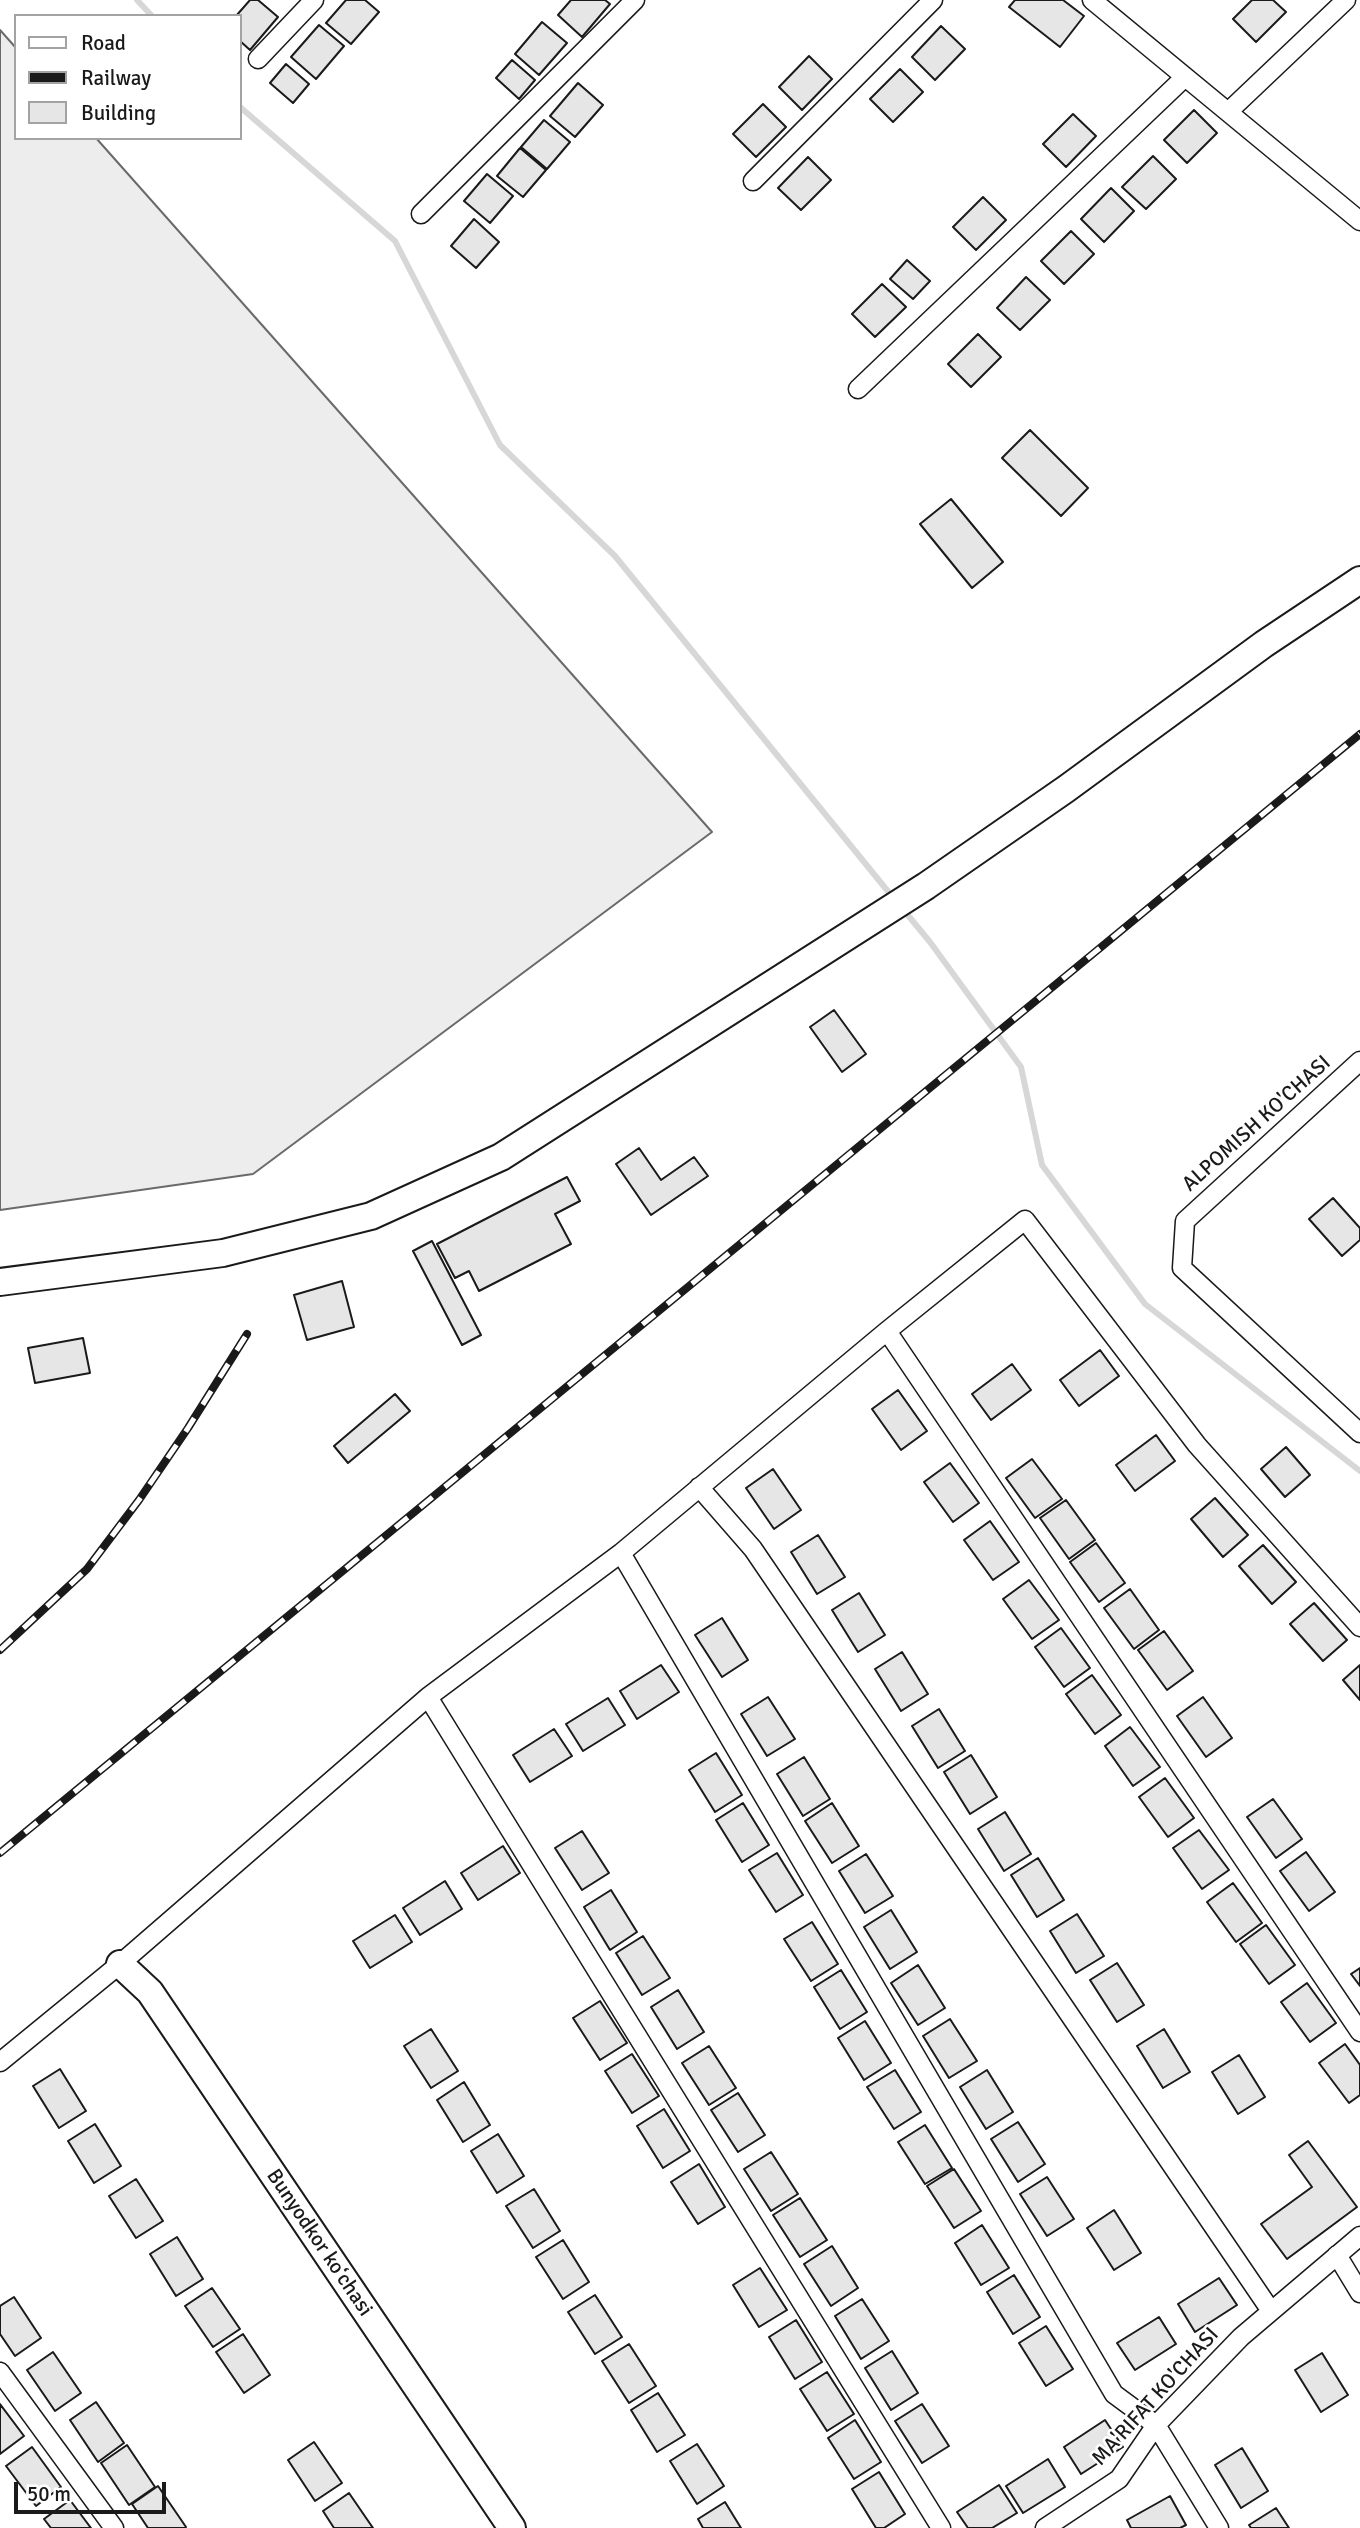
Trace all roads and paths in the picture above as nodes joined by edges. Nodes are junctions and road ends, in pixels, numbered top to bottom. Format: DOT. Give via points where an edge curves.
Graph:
graph roads {
  1 [pos="314,0"];
  2 [pos="635,0"];
  3 [pos="933,0"];
  4 [pos="1092,0"];
  5 [pos="1346,0"];
  6 [pos="258,59"];
  7 [pos="1185,77"];
  8 [pos="1228,112"];
  9 [pos="753,181"];
  10 [pos="421,214"];
  11 [pos="1360,221"];
  12 [pos="858,388"];
  13 [pos="1360,580"];
  14 [pos="1360,1061"];
  15 [pos="0,1282"];
  16 [pos="887,1331"];
  17 [pos="1360,1433"];
  18 [pos="699,1487"];
  19 [pos="621,1553"];
  20 [pos="1360,1627"];
  21 [pos="428,1697"];
  22 [pos="120,1964"];
  23 [pos="1360,2032"];
  24 [pos="0,2062"];
  25 [pos="1360,2236"];
  26 [pos="1337,2255"];
  27 [pos="1360,2293"];
  28 [pos="1271,2311"];
  29 [pos="0,2372"];
  30 [pos="1156,2425"];
  31 [pos="114,2528"];
  32 [pos="512,2528"];
  33 [pos="941,2528"];
  34 [pos="1045,2528"];
  35 [pos="1219,2528"];
  1 -- 6 [label="street"];
  2 -- 10 [label="street"];
  3 -- 9 [label="street"];
  4 -- 7 [label="street"];
  5 -- 8 [label="street"];
  7 -- 8 [label="street"];
  7 -- 12 [label="street"];
  8 -- 11 [label="street"];
  13 -- 15 [label="main road" via="926,886 501,1157 371,1216 223,1253"];
  14 -- 17 [label="street, ALPOMISH KO'CHASI" via="1185,1221 1182,1268"];
  16 -- 18 [label="street"];
  16 -- 20 [label="street" via="1025,1220 1197,1446"];
  16 -- 23 [label="street"];
  18 -- 19 [label="street"];
  18 -- 28 [label="street" via="753,1549"];
  19 -- 21 [label="street"];
  19 -- 30 [label="street" via="1114,2394"];
  21 -- 22 [label="street"];
  21 -- 33 [label="street"];
  22 -- 24 [label="street"];
  22 -- 32 [label="main road, Bunyodkor koʻchasi" via="150,1992"];
  25 -- 26 [label="street, MA'RIFAT KO'CHASI"];
  26 -- 27 [label="street"];
  26 -- 28 [label="street, MA'RIFAT KO'CHASI"];
  28 -- 30 [label="street, MA'RIFAT KO'CHASI"];
  29 -- 31 [label="street"];
  30 -- 34 [label="street, MA'RIFAT KO'CHASI" via="1119,2479"];
  30 -- 35 [label="street"];
}
